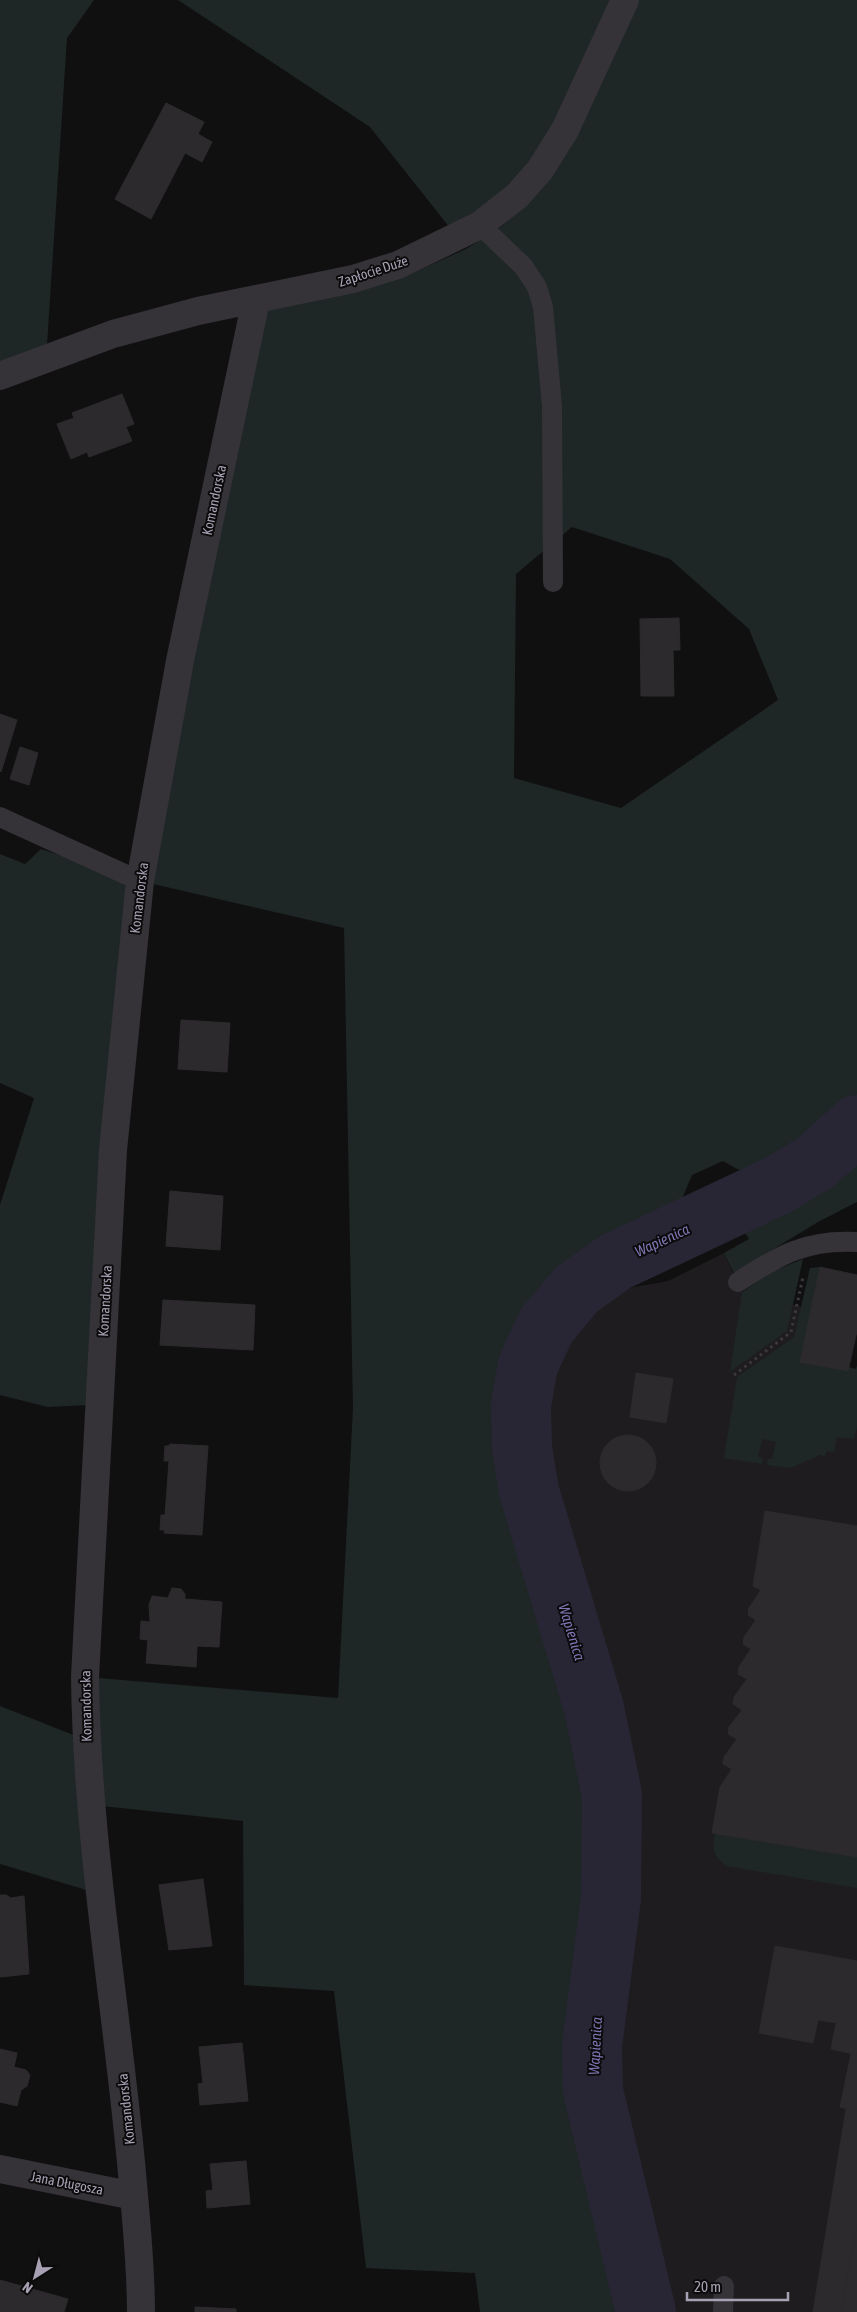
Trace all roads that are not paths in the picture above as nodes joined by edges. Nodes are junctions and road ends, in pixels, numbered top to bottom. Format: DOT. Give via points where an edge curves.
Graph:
graph roads {
  1 [pos="624,0"];
  2 [pos="480,225"];
  3 [pos="256,300"];
  4 [pos="0,376"];
  5 [pos="552,582"];
  6 [pos="0,817"];
  7 [pos="140,881"];
  8 [pos="857,1242"];
  9 [pos="738,1282"];
  10 [pos="0,2170"];
  11 [pos="134,2196"];
  12 [pos="724,2286"];
  13 [pos="141,2312"];
  14 [pos="723,2312"];
  1 -- 2 [label="street, Zapłocie Duże" via="564,130 540,170 517,196"];
  2 -- 3 [label="street, Zapłocie Duże" via="398,265 353,279"];
  2 -- 5 [label="lane" via="523,266 537,287 543,307 552,406"];
  3 -- 4 [label="street, Zapłocie Duże" via="198,311 112,334"];
  3 -- 7 [label="street, Komandorska" via="180,661"];
  6 -- 7 [label="lane"];
  7 -- 11 [label="street, Komandorska" via="113,1150 85,1677 86,1745"];
  8 -- 9 [label="lane" via="832,1240 811,1244 771,1262"];
  10 -- 11 [label="street, Jana Długosza"];
  11 -- 13 [label="street, Komandorska" via="141,2270"];
  12 -- 14 [label="lane"];
}
